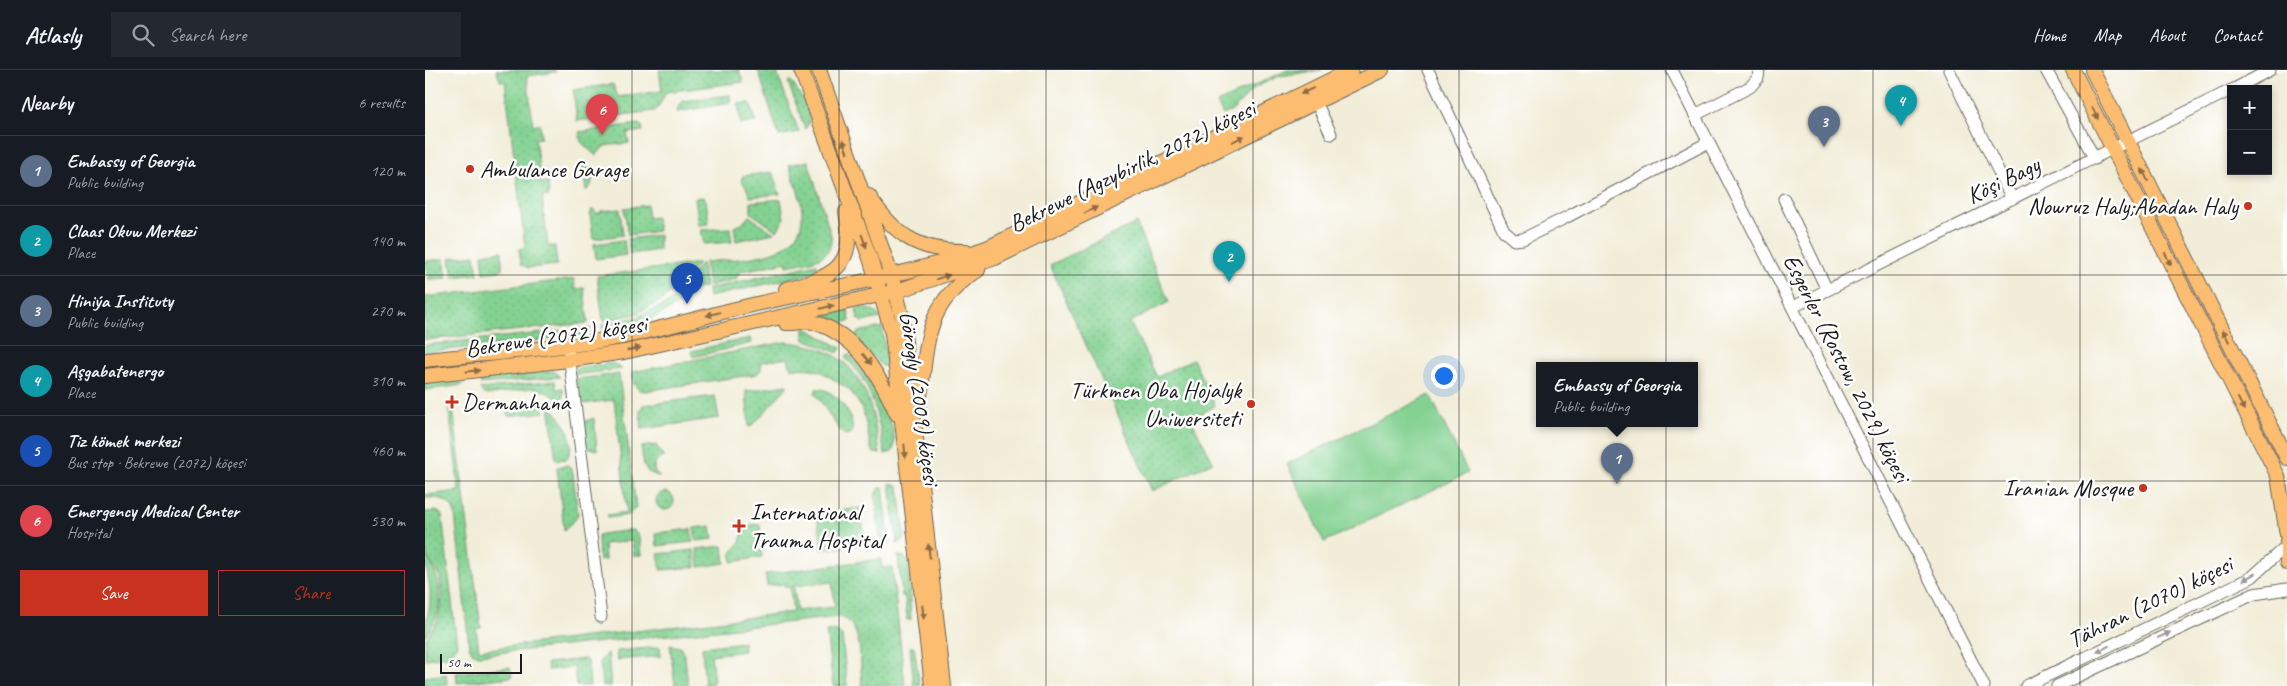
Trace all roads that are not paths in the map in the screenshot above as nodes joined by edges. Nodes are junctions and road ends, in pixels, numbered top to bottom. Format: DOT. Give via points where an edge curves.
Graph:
graph roads {
  1 [pos="801,70"];
  2 [pos="819,70"];
  3 [pos="1351,70"];
  4 [pos="1382,70"];
  5 [pos="1428,70"];
  6 [pos="1673,70"];
  7 [pos="1759,70"];
  8 [pos="1949,70"];
  9 [pos="2046,70"];
  10 [pos="2073,70"];
  11 [pos="2092,70"];
  12 [pos="2270,70"];
  13 [pos="2242,85"];
  14 [pos="2227,93"];
  15 [pos="1316,102"];
  16 [pos="1695,114"];
  17 [pos="1331,134"];
  18 [pos="1709,142"];
  19 [pos="2129,143"];
  20 [pos="2113,150"];
  21 [pos="2095,159"];
  22 [pos="855,173"];
  23 [pos="840,179"];
  24 [pos="1783,199"];
  25 [pos="2012,199"];
  26 [pos="992,253"];
  27 [pos="892,277"];
  28 [pos="877,280"];
  29 [pos="1827,290"];
  30 [pos="897,291"];
  31 [pos="882,294"];
  32 [pos="760,303"];
  33 [pos="1793,307"];
  34 [pos="761,322"];
  35 [pos="569,345"];
  36 [pos="425,360"];
  37 [pos="569,360"];
  38 [pos="425,376"];
  39 [pos="909,425"];
  40 [pos="2287,458"];
  41 [pos="2287,541"];
  42 [pos="2287,563"];
  43 [pos="2287,589"];
  44 [pos="601,617"];
  45 [pos="932,686"];
  46 [pos="944,686"];
  47 [pos="1984,686"];
  48 [pos="2026,686"];
  49 [pos="2057,686"];
  1 -- 23 [label="main road, Görogly (2009) köçesi"];
  22 -- 2 [label="main road, Görogly (2009) köçesi, one-way"];
  3 -- 26 [label="main road, Bekrewe (Agzybirlik, 2072) köçesi, one-way"];
  4 -- 15 [label="main road, Bekrewe (Agzybirlik, 2072) köçesi"];
  5 -- 18 [label="street" via="1504,231 1514,240 1567,217"];
  6 -- 16 [label="street, Esgerler (Rostow, 2029) köçesi"];
  7 -- 16 [label="street" via="1758,78 1751,87"];
  8 -- 25 [label="street"];
  9 -- 21 [label="street"];
  10 -- 20 [label="main road, one-way"];
  11 -- 19 [label="main road"];
  12 -- 13 [label="street, Köşi Bagy"];
  14 -- 19 [label="street, Köşi Bagy"];
  15 -- 17 [label="street"];
  26 -- 15 [label="main road, Bekrewe (Agzybirlik, 2072) köçesi, one-way"];
  16 -- 18 [label="street, Esgerler (Rostow, 2029) köçesi"];
  18 -- 33 [label="street, Esgerler (Rostow, 2029) köçesi"];
  19 -- 20 [label="street, Köşi Bagy"];
  40 -- 19 [label="main road, one-way"];
  20 -- 21 [label="street, Köşi Bagy"];
  20 -- 41 [label="main road, one-way" via="2278,476"];
  21 -- 25 [label="street, Köşi Bagy"];
  22 -- 26 [label="main road" via="889,224 911,240 943,251"];
  22 -- 27 [label="main road, Görogly (2009) köçesi"];
  23 -- 28 [label="main road, Görogly (2009) köçesi, one-way"];
  23 -- 32 [label="main road" via="849,229 849,242 843,259 824,278 784,289"];
  24 -- 29 [label="street"];
  25 -- 29 [label="street, Köşi Bagy"];
  26 -- 27 [label="main road, Bekrewe (Agzybirlik, 2072) köçesi"];
  30 -- 26 [label="main road, Bekrewe (Agzybirlik, 2072) köçesi, one-way"];
  26 -- 39 [label="main road" via="959,284 936,313"];
  27 -- 28 [label="main road, Bekrewe (2072) köçesi"];
  27 -- 30 [label="main road, Görogly (2009) köçesi"];
  28 -- 31 [label="main road, Görogly (2009) köçesi"];
  28 -- 32 [label="main road, Bekrewe (2072) köçesi"];
  29 -- 33 [label="street, Köşi Bagy"];
  30 -- 31 [label="main road, Bekrewe (2072) köçesi"];
  30 -- 39 [label="main road, Görogly (2009) köçesi" via="905,331"];
  34 -- 31 [label="main road, Bekrewe (2072) köçesi, one-way"];
  31 -- 39 [label="main road, Görogly (2009) köçesi"];
  32 -- 35 [label="main road, Bekrewe (2072) köçesi, one-way" via="623,337"];
  33 -- 47 [label="street, Esgerler (Rostow, 2029) köçesi"];
  37 -- 34 [label="main road, Bekrewe (2072) köçesi, one-way" via="624,352"];
  34 -- 39 [label="main road, one-way" via="812,322 849,341 871,363"];
  35 -- 36 [label="main road, Bekrewe (2072) köçesi"];
  35 -- 37 [label="street"];
  38 -- 37 [label="main road, Bekrewe (2072) köçesi, one-way"];
  37 -- 44 [label="street"];
  39 -- 45 [label="main road, Görogly (2009) köçesi, one-way"];
  46 -- 39 [label="main road, Görogly (2009) köçesi, one-way"];
  41 -- 42 [label="main road"];
  41 -- 48 [label="street, Tähran (2070) köçesi, one-way" via="2252,577"];
  49 -- 43 [label="street, Tähran (2070) köçesi, one-way" via="2254,594"];
}
